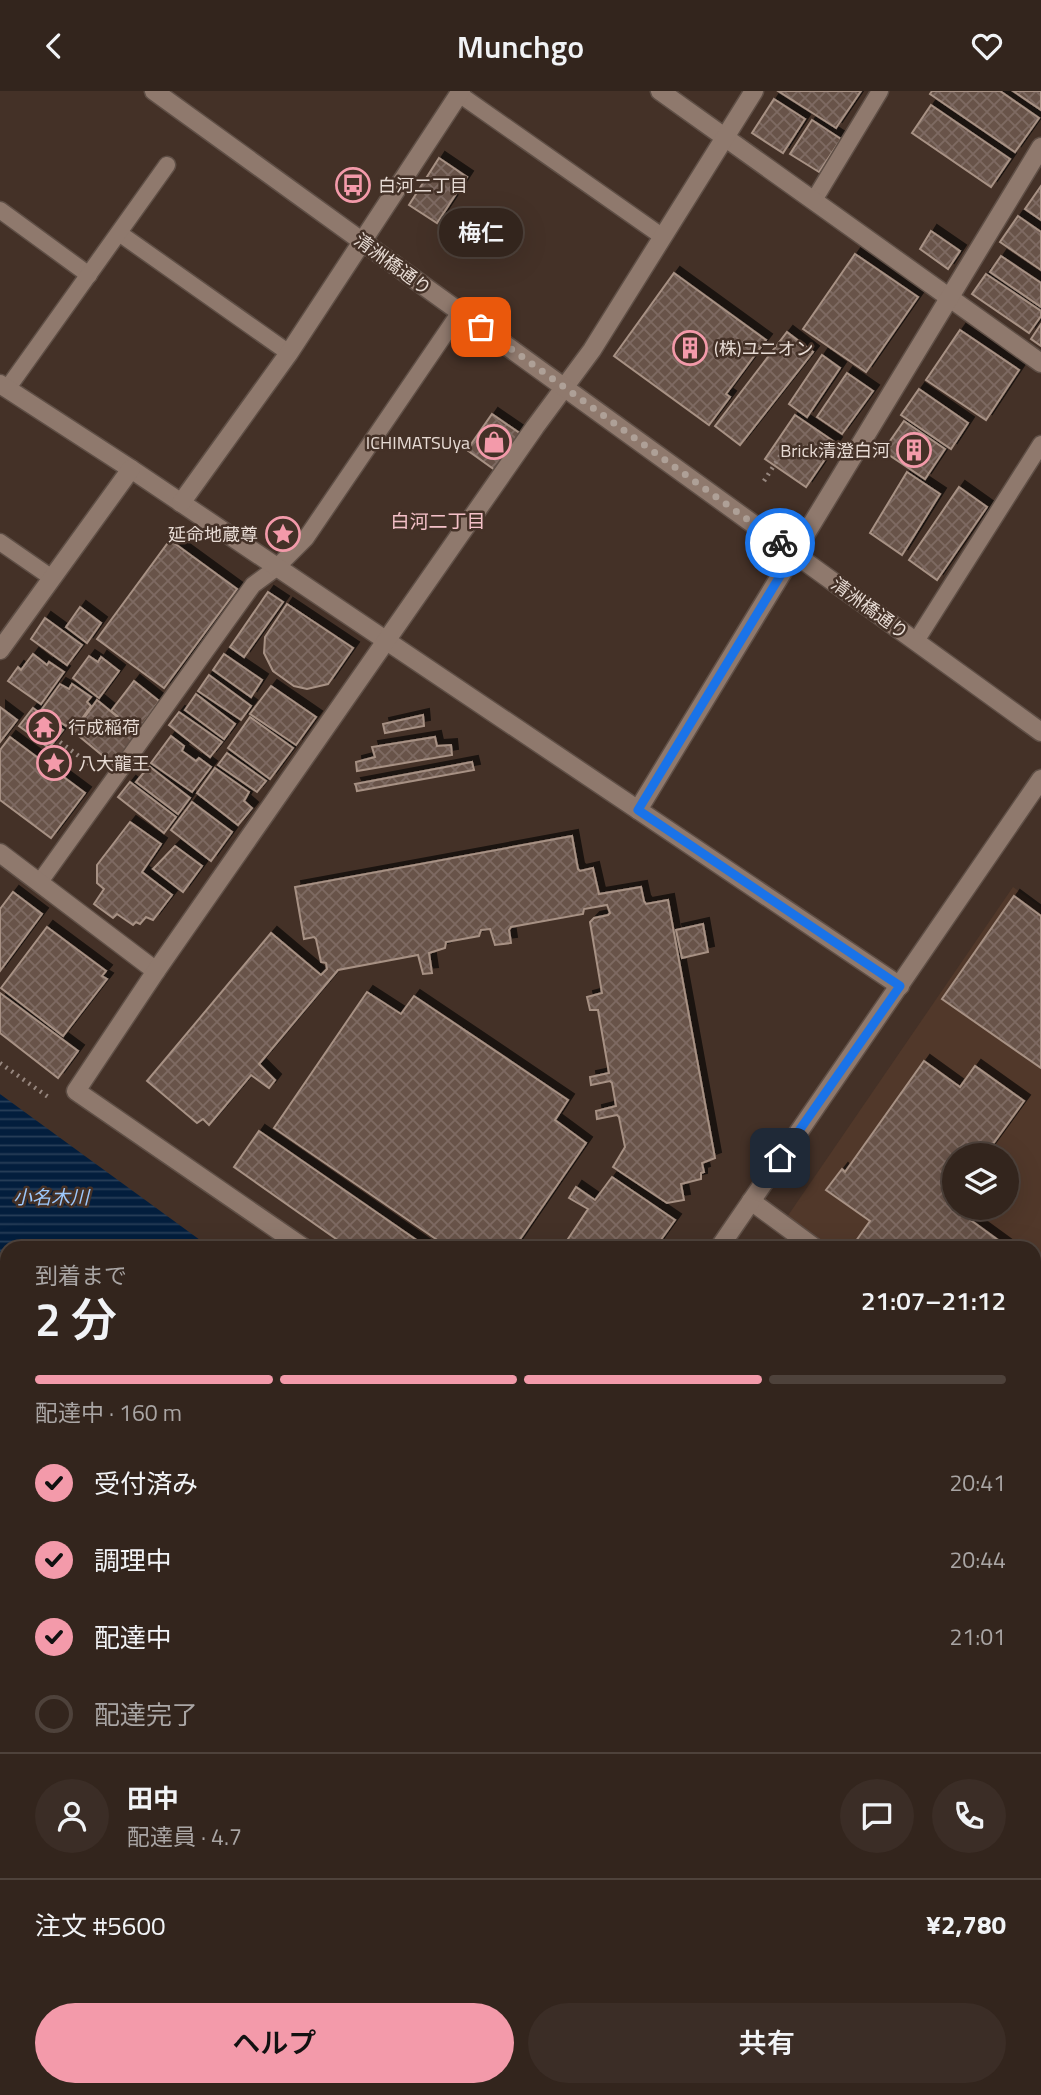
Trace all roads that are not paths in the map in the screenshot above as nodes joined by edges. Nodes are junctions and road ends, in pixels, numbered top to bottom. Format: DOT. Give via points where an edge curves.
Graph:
graph roads {
  1 [pos="154,91"];
  2 [pos="660,91"];
  3 [pos="754,91"];
  4 [pos="880,91"];
  5 [pos="460,93"];
  6 [pos="725,138"];
  7 [pos="1041,147"];
  8 [pos="167,166"];
  9 [pos="814,200"];
  10 [pos="0,210"];
  11 [pos="119,233"];
  12 [pos="663,237"];
  13 [pos="363,242"];
  14 [pos="89,275"];
  15 [pos="948,298"];
  16 [pos="460,312"];
  17 [pos="289,353"];
  18 [pos="1041,363"];
  19 [pos="4,386"];
  20 [pos="565,388"];
  21 [pos="1041,444"];
  22 [pos="131,469"];
  23 [pos="181,503"];
  24 [pos="0,542"];
  25 [pos="794,553"];
  26 [pos="276,568"];
  27 [pos="52,578"];
  28 [pos="387,641"];
  29 [pos="916,641"];
  30 [pos="0,650"];
  31 [pos="1041,732"];
  32 [pos="1041,779"];
  33 [pos="638,810"];
  34 [pos="0,853"];
  35 [pos="39,883"];
  36 [pos="156,971"];
  37 [pos="900,986"];
  38 [pos="751,1201"];
  39 [pos="294,1241"];
  40 [pos="724,1241"];
  41 [pos="805,1241"];
  1 -- 13 [label="street, 清洲橋通り"];
  2 -- 6 [label="street"];
  3 -- 6 [label="street"];
  4 -- 9 [label="lane"];
  5 -- 12 [label="lane"];
  5 -- 13 [label="street"];
  6 -- 9 [label="street"];
  6 -- 12 [label="street"];
  7 -- 15 [label="street"];
  8 -- 11 [label="lane"];
  9 -- 15 [label="street"];
  10 -- 14 [label="lane"];
  11 -- 14 [label="lane"];
  11 -- 17 [label="lane"];
  12 -- 20 [label="street"];
  13 -- 16 [label="street, 清洲橋通り"];
  13 -- 17 [label="street"];
  14 -- 19 [label="lane"];
  15 -- 18 [label="street"];
  15 -- 25 [label="street"];
  16 -- 20 [label="street, 清洲橋通り"];
  16 -- 26 [label="lane" via="306,538"];
  17 -- 23 [label="street"];
  19 -- 22 [label="street"];
  20 -- 25 [label="street, 清洲橋通り"];
  20 -- 28 [label="street"];
  21 -- 29 [label="lane"];
  22 -- 23 [label="street"];
  22 -- 27 [label="street"];
  23 -- 26 [label="street"];
  24 -- 27 [label="lane"];
  25 -- 29 [label="street, 清洲橋通り"];
  25 -- 33 [label="street"];
  26 -- 28 [label="street"];
  26 -- 35 [label="lane" via="253,585"];
  27 -- 30 [label="street"];
  28 -- 33 [label="street"];
  28 -- 36 [label="street"];
  29 -- 31 [label="street, 清洲橋通り"];
  32 -- 37 [label="street"];
  33 -- 37 [label="street"];
  34 -- 35 [label="street"];
  35 -- 36 [label="street"];
  36 -- 39 [label="street" via="76,1091"];
  37 -- 38 [label="street"];
  38 -- 40 [label="street"];
  38 -- 41 [label="street"];
}
